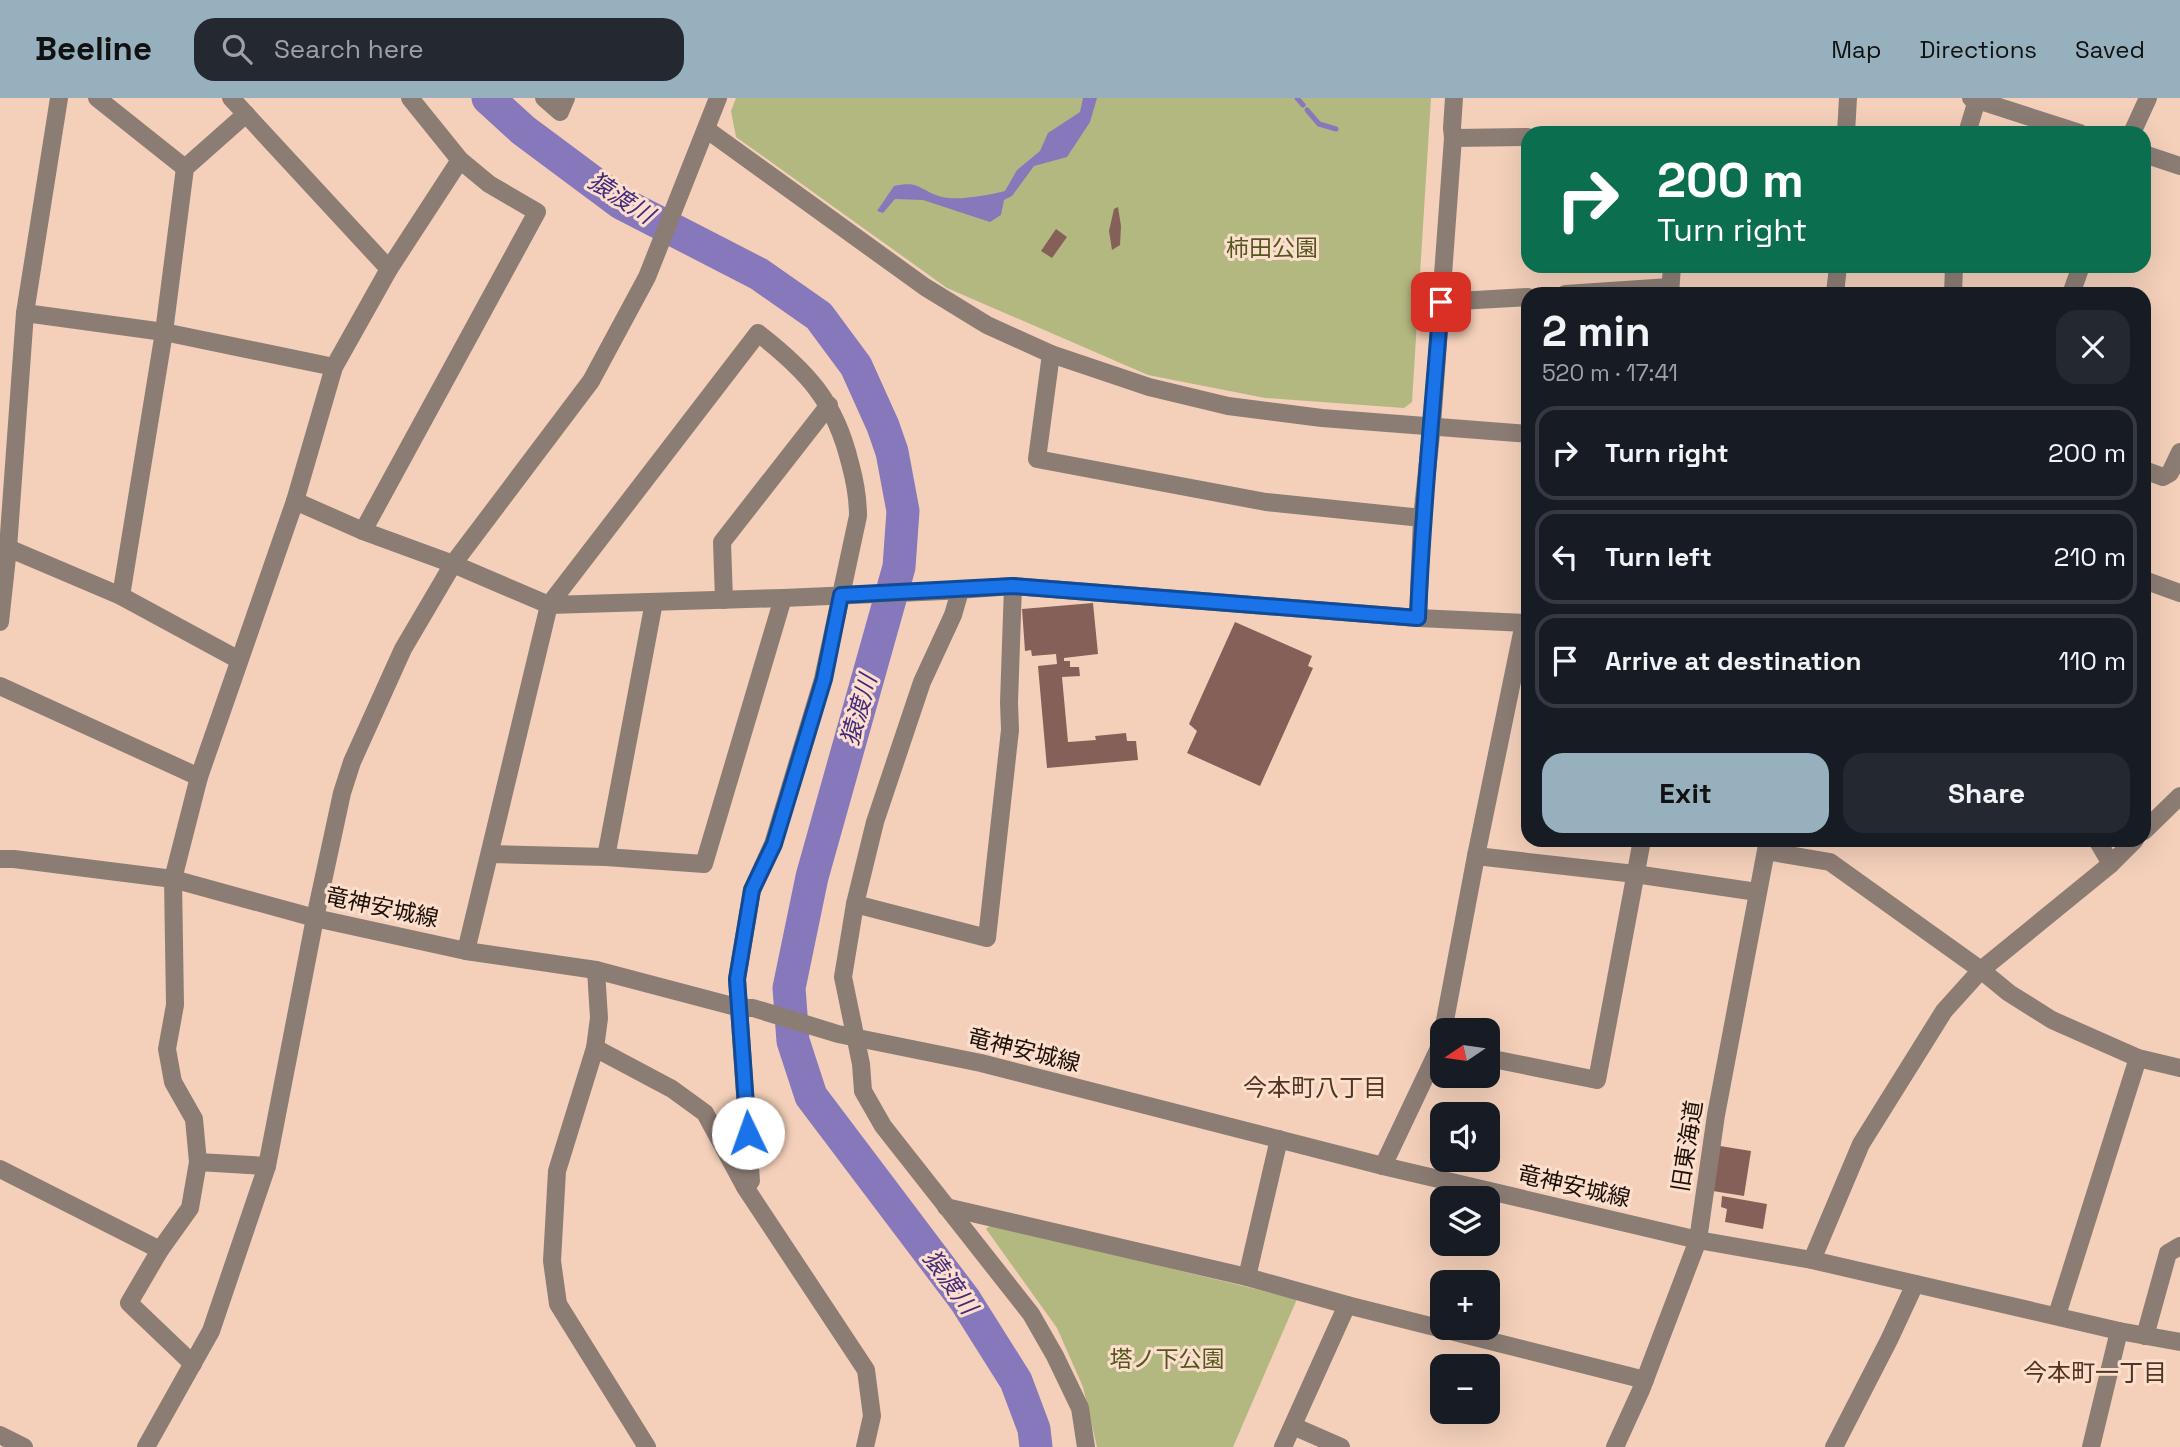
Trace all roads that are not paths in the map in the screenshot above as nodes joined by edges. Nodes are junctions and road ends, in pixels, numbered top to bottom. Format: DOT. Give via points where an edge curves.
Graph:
graph roads {
  1 [pos="59,98"];
  2 [pos="97,98"];
  3 [pos="232,98"];
  4 [pos="411,98"];
  5 [pos="544,98"];
  6 [pos="566,98"];
  7 [pos="718,98"];
  8 [pos="1454,98"];
  9 [pos="1848,98"];
  10 [pos="2148,98"];
  11 [pos="1974,99"];
  12 [pos="246,114"];
  13 [pos="1846,126"];
  14 [pos="1968,126"];
  15 [pos="2058,126"];
  16 [pos="2135,126"];
  17 [pos="706,129"];
  18 [pos="1521,137"];
  19 [pos="1453,138"];
  20 [pos="2151,156"];
  21 [pos="460,160"];
  22 [pos="2180,166"];
  23 [pos="185,168"];
  24 [pos="389,269"];
  25 [pos="1521,296"];
  26 [pos="1441,302"];
  27 [pos="25,313"];
  28 [pos="164,332"];
  29 [pos="1051,354"];
  30 [pos="334,367"];
  31 [pos="829,405"];
  32 [pos="1432,425"];
  33 [pos="1521,433"];
  34 [pos="2180,452"];
  35 [pos="2151,473"];
  36 [pos="295,501"];
  37 [pos="1422,518"];
  38 [pos="363,531"];
  39 [pos="8,548"];
  40 [pos="453,564"];
  41 [pos="2151,583"];
  42 [pos="1013,586"];
  43 [pos="952,591"];
  44 [pos="2180,593"];
  45 [pos="848,595"];
  46 [pos="121,596"];
  47 [pos="783,598"];
  48 [pos="724,600"];
  49 [pos="654,602"];
  50 [pos="549,605"];
  51 [pos="1418,618"];
  52 [pos="0,622"];
  53 [pos="1521,623"];
  54 [pos="1521,646"];
  55 [pos="239,660"];
  56 [pos="0,686"];
  57 [pos="199,777"];
  58 [pos="2180,796"];
  59 [pos="2151,824"];
  60 [pos="1641,847"];
  61 [pos="1767,847"];
  62 [pos="1774,847"];
  63 [pos="2101,847"];
  64 [pos="2128,847"];
  65 [pos="490,854"];
  66 [pos="1476,856"];
  67 [pos="606,857"];
  68 [pos="0,859"];
  69 [pos="2111,864"];
  70 [pos="1635,874"];
  71 [pos="173,879"];
  72 [pos="1757,892"];
  73 [pos="855,904"];
  74 [pos="315,918"];
  75 [pos="466,951"];
  76 [pos="596,970"];
  77 [pos="1981,970"];
  78 [pos="747,1008"];
  79 [pos="1445,1018"];
  80 [pos="847,1035"];
  81 [pos="595,1048"];
  82 [pos="2138,1058"];
  83 [pos="1500,1060"];
  84 [pos="1430,1064"];
  85 [pos="2180,1068"];
  86 [pos="1279,1139"];
  87 [pos="198,1162"];
  88 [pos="267,1166"];
  89 [pos="1383,1167"];
  90 [pos="0,1169"];
  91 [pos="745,1187"];
  92 [pos="946,1207"];
  93 [pos="1698,1240"];
  94 [pos="2180,1246"];
  95 [pos="160,1250"];
  96 [pos="1812,1260"];
  97 [pos="1247,1277"];
  98 [pos="1915,1284"];
  99 [pos="1347,1305"];
  100 [pos="2057,1315"];
  101 [pos="2119,1331"];
  102 [pos="2145,1336"];
  103 [pos="2180,1342"];
  104 [pos="193,1364"];
  105 [pos="1645,1380"];
  106 [pos="1293,1426"];
  107 [pos="0,1435"];
  108 [pos="24,1447"];
  109 [pos="146,1447"];
  110 [pos="647,1447"];
  111 [pos="865,1447"];
  112 [pos="1086,1447"];
  113 [pos="1283,1447"];
  114 [pos="1341,1447"];
  115 [pos="1615,1447"];
  116 [pos="1834,1447"];
  117 [pos="2091,1447"];
  1 -- 27 [label="street"];
  2 -- 23 [label="street"];
  3 -- 12 [label="street"];
  4 -- 21 [label="street"];
  5 -- 6 [label="street" via="560,112"];
  7 -- 17 [label="street"];
  8 -- 19 [label="street"];
  9 -- 13 [label="street"];
  10 -- 16 [label="street"];
  11 -- 14 [label="street"];
  11 -- 15 [label="street"];
  12 -- 23 [label="street"];
  12 -- 24 [label="street"];
  17 -- 29 [label="street" via="925,287 987,325"];
  17 -- 40 [label="street" via="646,277 590,381"];
  18 -- 19 [label="street"];
  19 -- 26 [label="street"];
  20 -- 22 [label="street"];
  21 -- 24 [label="street"];
  21 -- 38 [label="street" via="489,184 537,212"];
  23 -- 28 [label="street"];
  24 -- 30 [label="street"];
  25 -- 26 [label="street"];
  26 -- 32 [label="street"];
  27 -- 28 [label="street"];
  27 -- 39 [label="street"];
  28 -- 30 [label="street"];
  28 -- 46 [label="street"];
  29 -- 32 [label="street" via="1149,387 1228,406"];
  29 -- 37 [label="street" via="1037,459 1266,502"];
  30 -- 36 [label="street"];
  31 -- 45 [label="street" via="845,441 858,494"];
  31 -- 48 [label="street" via="722,542"];
  31 -- 50 [label="street" via="786,355 758,333"];
  32 -- 33 [label="street"];
  32 -- 37 [label="street"];
  34 -- 35 [label="street" via="2170,473 2163,477"];
  36 -- 38 [label="street"];
  36 -- 55 [label="street"];
  37 -- 51 [label="street"];
  38 -- 40 [label="street"];
  39 -- 46 [label="street"];
  39 -- 52 [label="street"];
  40 -- 50 [label="street"];
  40 -- 74 [label="street" via="403,649 352,762"];
  41 -- 44 [label="street"];
  42 -- 43 [label="street"];
  42 -- 51 [label="street"];
  42 -- 73 [label="street" via="1010,730 987,938"];
  43 -- 45 [label="street"];
  43 -- 73 [label="street" via="953,615 922,682 875,822"];
  45 -- 47 [label="street"];
  45 -- 78 [label="street" via="774,844 752,890 737,979"];
  46 -- 55 [label="street"];
  47 -- 48 [label="street"];
  47 -- 67 [label="street" via="704,864"];
  48 -- 49 [label="street"];
  49 -- 50 [label="street"];
  49 -- 67 [label="street"];
  50 -- 65 [label="street"];
  51 -- 53 [label="street"];
  54 -- 66 [label="street"];
  55 -- 57 [label="street"];
  56 -- 57 [label="street"];
  57 -- 71 [label="street"];
  58 -- 59 [label="street"];
  60 -- 70 [label="street"];
  61 -- 72 [label="street, 旧東海道"];
  62 -- 77 [label="street" via="1830,862"];
  63 -- 69 [label="street"];
  64 -- 69 [label="street"];
  65 -- 67 [label="street"];
  65 -- 75 [label="street"];
  66 -- 70 [label="street"];
  66 -- 79 [label="street"];
  68 -- 71 [label="street, 竜神安城線"];
  69 -- 77 [label="street"];
  70 -- 72 [label="street"];
  70 -- 83 [label="street" via="1597,1080"];
  71 -- 74 [label="street, 竜神安城線"];
  71 -- 87 [label="street" via="175,1005 167,1049 173,1082 194,1119"];
  72 -- 93 [label="street, 旧東海道"];
  73 -- 80 [label="street" via="843,977"];
  74 -- 75 [label="street, 竜神安城線"];
  74 -- 88 [label="street"];
  75 -- 76 [label="street, 竜神安城線"];
  76 -- 78 [label="street, 竜神安城線"];
  76 -- 81 [label="street" via="599,1018"];
  77 -- 82 [label="street" via="2052,1020"];
  77 -- 96 [label="street" via="1944,1011 1861,1144"];
  78 -- 80 [label="street, 竜神安城線"];
  78 -- 91 [label="street" via="751,1181"];
  80 -- 86 [label="street, 竜神安城線" via="981,1063"];
  80 -- 92 [label="street" via="861,1064 863,1091 883,1126"];
  81 -- 91 [label="street" via="705,1112"];
  81 -- 110 [label="street" via="557,1171 552,1261 558,1304"];
  82 -- 85 [label="street"];
  82 -- 100 [label="street"];
  84 -- 89 [label="street"];
  86 -- 89 [label="street, 竜神安城線"];
  86 -- 97 [label="street"];
  87 -- 88 [label="street"];
  87 -- 95 [label="street" via="190,1208"];
  88 -- 104 [label="street" via="211,1331"];
  89 -- 93 [label="street, 竜神安城線"];
  90 -- 95 [label="street"];
  91 -- 111 [label="street" via="866,1370 872,1416"];
  92 -- 97 [label="street"];
  92 -- 112 [label="street" via="1031,1314 1080,1408"];
  93 -- 96 [label="street, 竜神安城線"];
  93 -- 105 [label="street, 旧東海道"];
  94 -- 102 [label="street" via="2168,1253"];
  95 -- 104 [label="street" via="129,1303"];
  96 -- 98 [label="street, 竜神安城線"];
  97 -- 99 [label="street"];
  98 -- 100 [label="street, 竜神安城線"];
  98 -- 116 [label="street"];
  99 -- 105 [label="street"];
  99 -- 106 [label="street"];
  100 -- 101 [label="street, 竜神安城線"];
  101 -- 102 [label="street, 竜神安城線"];
  101 -- 117 [label="street"];
  102 -- 103 [label="street, 竜神安城線"];
  104 -- 109 [label="street"];
  105 -- 115 [label="street, 旧東海道"];
  106 -- 113 [label="street"];
  106 -- 114 [label="street"];
  107 -- 108 [label="street"];
}
